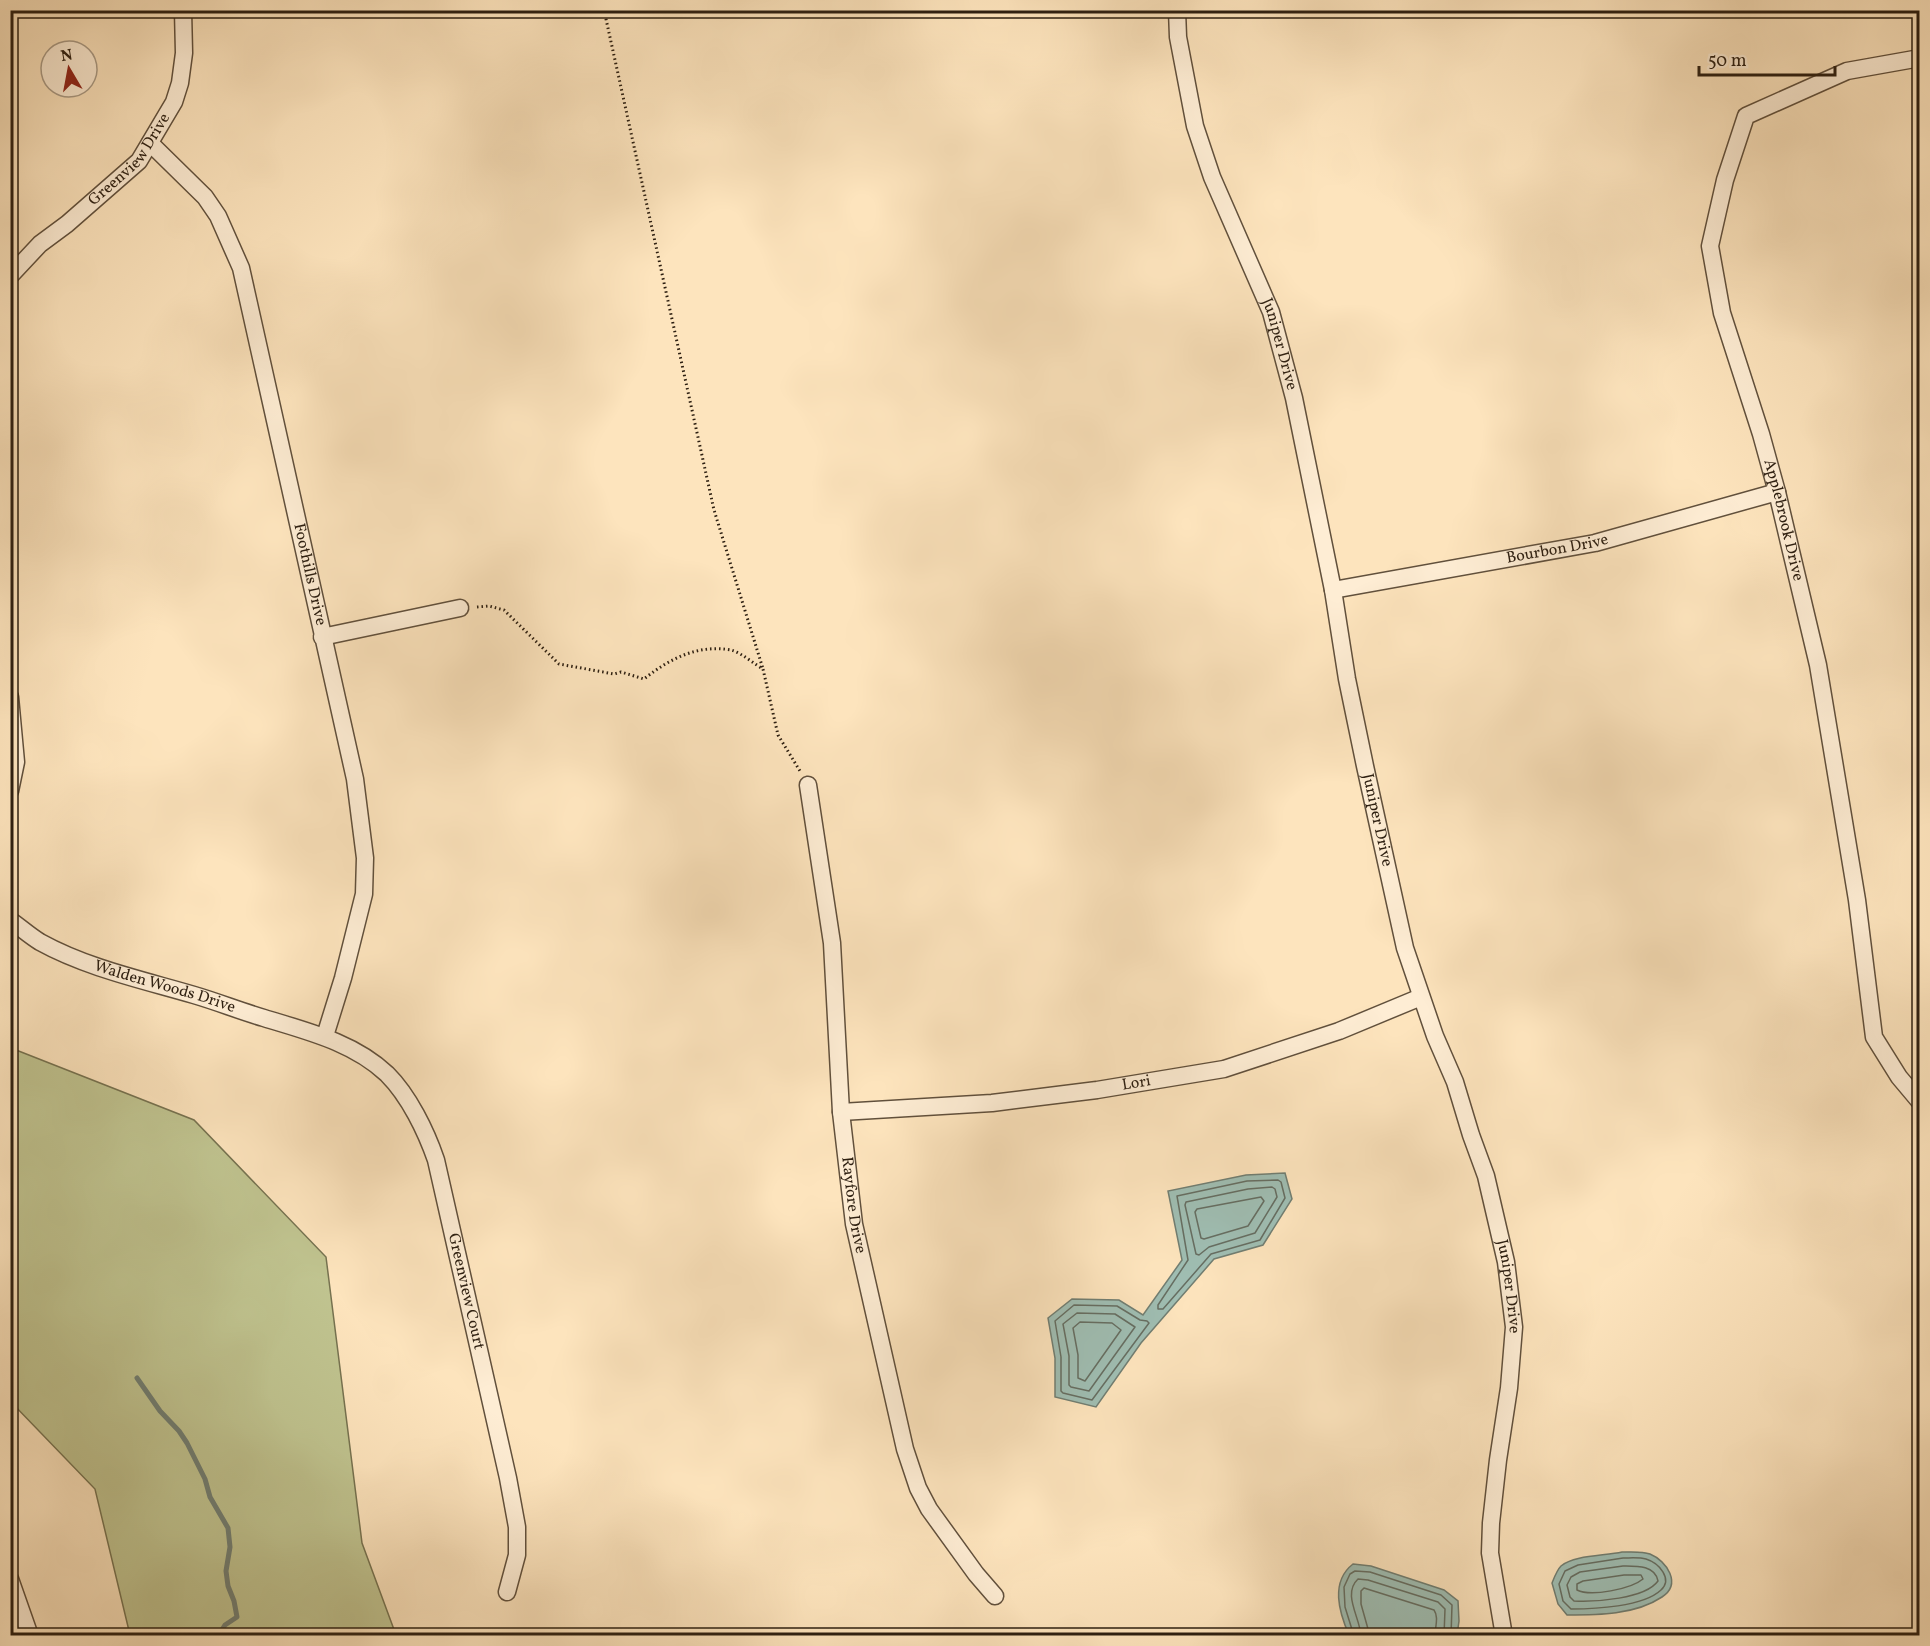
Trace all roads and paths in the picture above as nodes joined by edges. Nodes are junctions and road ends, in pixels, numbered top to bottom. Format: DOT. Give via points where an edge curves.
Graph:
graph roads {
  1 [pos="183,10"];
  2 [pos="604,10"];
  3 [pos="1177,10"];
  4 [pos="1920,58"];
  5 [pos="150,143"];
  6 [pos="10,276"];
  7 [pos="1777,492"];
  8 [pos="1334,590"];
  9 [pos="460,608"];
  10 [pos="322,637"];
  11 [pos="764,669"];
  12 [pos="10,696"];
  13 [pos="808,785"];
  14 [pos="10,791"];
  15 [pos="10,920"];
  16 [pos="1420,997"];
  17 [pos="325,1036"];
  18 [pos="1920,1102"];
  19 [pos="841,1112"];
  20 [pos="10,1579"];
  21 [pos="507,1592"];
  22 [pos="995,1596"];
  23 [pos="30,1635"];
  24 [pos="1504,1635"];
  1 -- 5 [label="street, Greenview Drive" via="180,82 174,102"];
  2 -- 11 [label="path" via="714,510"];
  3 -- 8 [label="street, Juniper Drive" via="1178,37 1195,126 1212,177 1271,312 1305,443"];
  4 -- 7 [label="street, Applebrook Drive" via="1847,71 1746,116 1728,169 1710,246 1722,313"];
  5 -- 6 [label="street, Greenview Drive" via="139,161 40,244"];
  5 -- 10 [label="street, Foothills Drive" via="205,197 241,267"];
  7 -- 8 [label="street, Bourbon Drive" via="1595,543"];
  7 -- 18 [label="street, Applebrook Drive" via="1818,665 1857,900 1874,1037"];
  8 -- 16 [label="street, Juniper Drive" via="1347,679 1380,840"];
  9 -- 10 [label="street"];
  9 -- 11 [label="path" via="489,606 504,610 559,664 644,679 676,657 705,649 733,650"];
  10 -- 17 [label="street, Foothills Drive" via="355,779 365,858 364,894"];
  11 -- 13 [label="path" via="777,735"];
  12 -- 14 [label="street" via="16,762"];
  13 -- 19 [label="street, Rayfore Drive" via="832,943"];
  15 -- 17 [label="street, Walden Woods Drive" via="40,941 136,980"];
  16 -- 19 [label="street, Lori" via="1339,1031 1224,1069 992,1103"];
  16 -- 24 [label="street, Juniper Drive" via="1455,1082 1486,1176 1506,1262 1514,1327 1490,1554"];
  17 -- 21 [label="street, Greenview Court" via="387,1074 426,1131 436,1160 517,1527 517,1555"];
  19 -- 22 [label="street, Rayfore Drive" via="854,1224 909,1460 929,1509"];
  20 -- 23 [label="street"];
}
